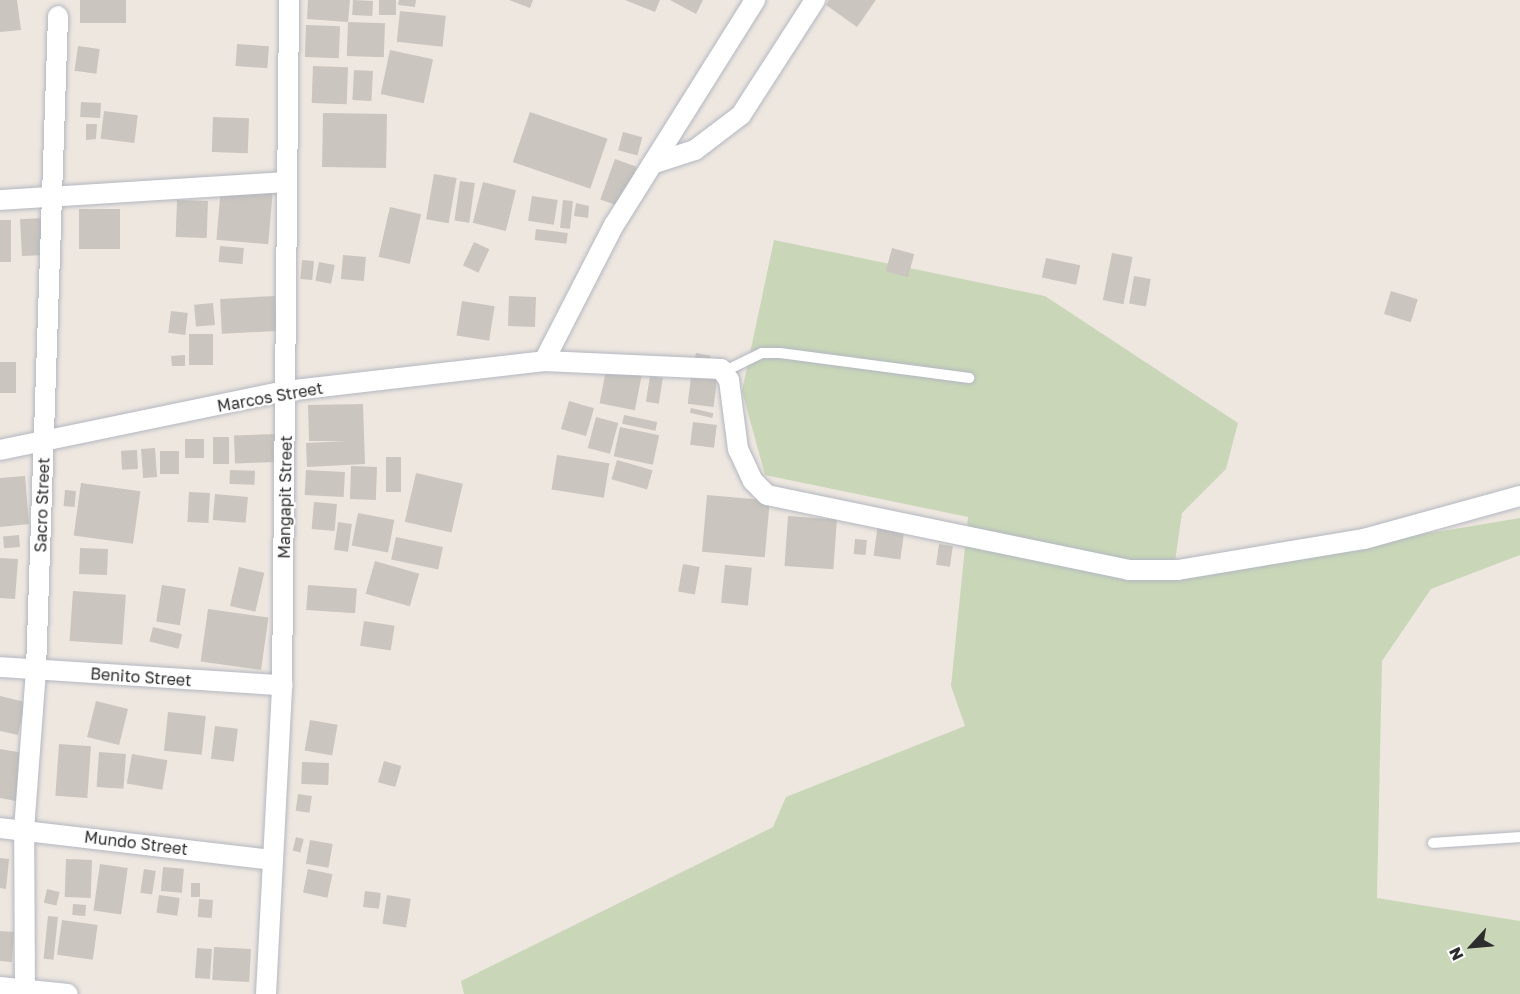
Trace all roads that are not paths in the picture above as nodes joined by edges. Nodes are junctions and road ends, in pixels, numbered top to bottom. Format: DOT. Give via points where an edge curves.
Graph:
graph roads {
  1 [pos="289,0"];
  2 [pos="755,0"];
  3 [pos="815,0"];
  4 [pos="58,16"];
  5 [pos="652,164"];
  6 [pos="284,182"];
  7 [pos="53,197"];
  8 [pos="0,200"];
  9 [pos="544,361"];
  10 [pos="725,371"];
  11 [pos="969,378"];
  12 [pos="286,391"];
  13 [pos="45,442"];
  14 [pos="0,450"];
  15 [pos="1520,496"];
  16 [pos="0,667"];
  17 [pos="36,670"];
  18 [pos="282,685"];
  19 [pos="0,828"];
  20 [pos="24,830"];
  21 [pos="1520,837"];
  22 [pos="1432,843"];
  23 [pos="272,860"];
  24 [pos="0,987"];
  25 [pos="25,992"];
  26 [pos="68,994"];
  27 [pos="266,994"];
  1 -- 6 [label="street, Mangapit Street"];
  2 -- 5 [label="street"];
  3 -- 5 [label="street" via="741,115 695,150"];
  4 -- 7 [label="street, Sacro Street"];
  5 -- 9 [label="street"];
  6 -- 7 [label="street"];
  6 -- 12 [label="street, Mangapit Street"];
  7 -- 8 [label="street"];
  7 -- 13 [label="street, Sacro Street"];
  9 -- 10 [label="street, Marcos Street"];
  9 -- 12 [label="street, Marcos Street"];
  10 -- 11 [label="lane" via="762,353 780,353"];
  10 -- 15 [label="street" via="738,449 753,481 767,495 1097,566 1178,570 1364,539"];
  12 -- 13 [label="street, Marcos Street"];
  12 -- 18 [label="street, Mangapit Street"];
  13 -- 14 [label="street, Marcos Street"];
  13 -- 17 [label="street, Sacro Street"];
  16 -- 17 [label="street, Benito Street"];
  17 -- 18 [label="street, Benito Street"];
  17 -- 20 [label="street, Sacro Street"];
  18 -- 23 [label="street, Mangapit Street"];
  19 -- 20 [label="street, Mundo Street"];
  20 -- 23 [label="street, Mundo Street"];
  20 -- 25 [label="street, Sacro Street"];
  21 -- 22 [label="lane"];
  23 -- 27 [label="street, Mangapit Street"];
  24 -- 25 [label="street"];
  25 -- 26 [label="street"];
}
